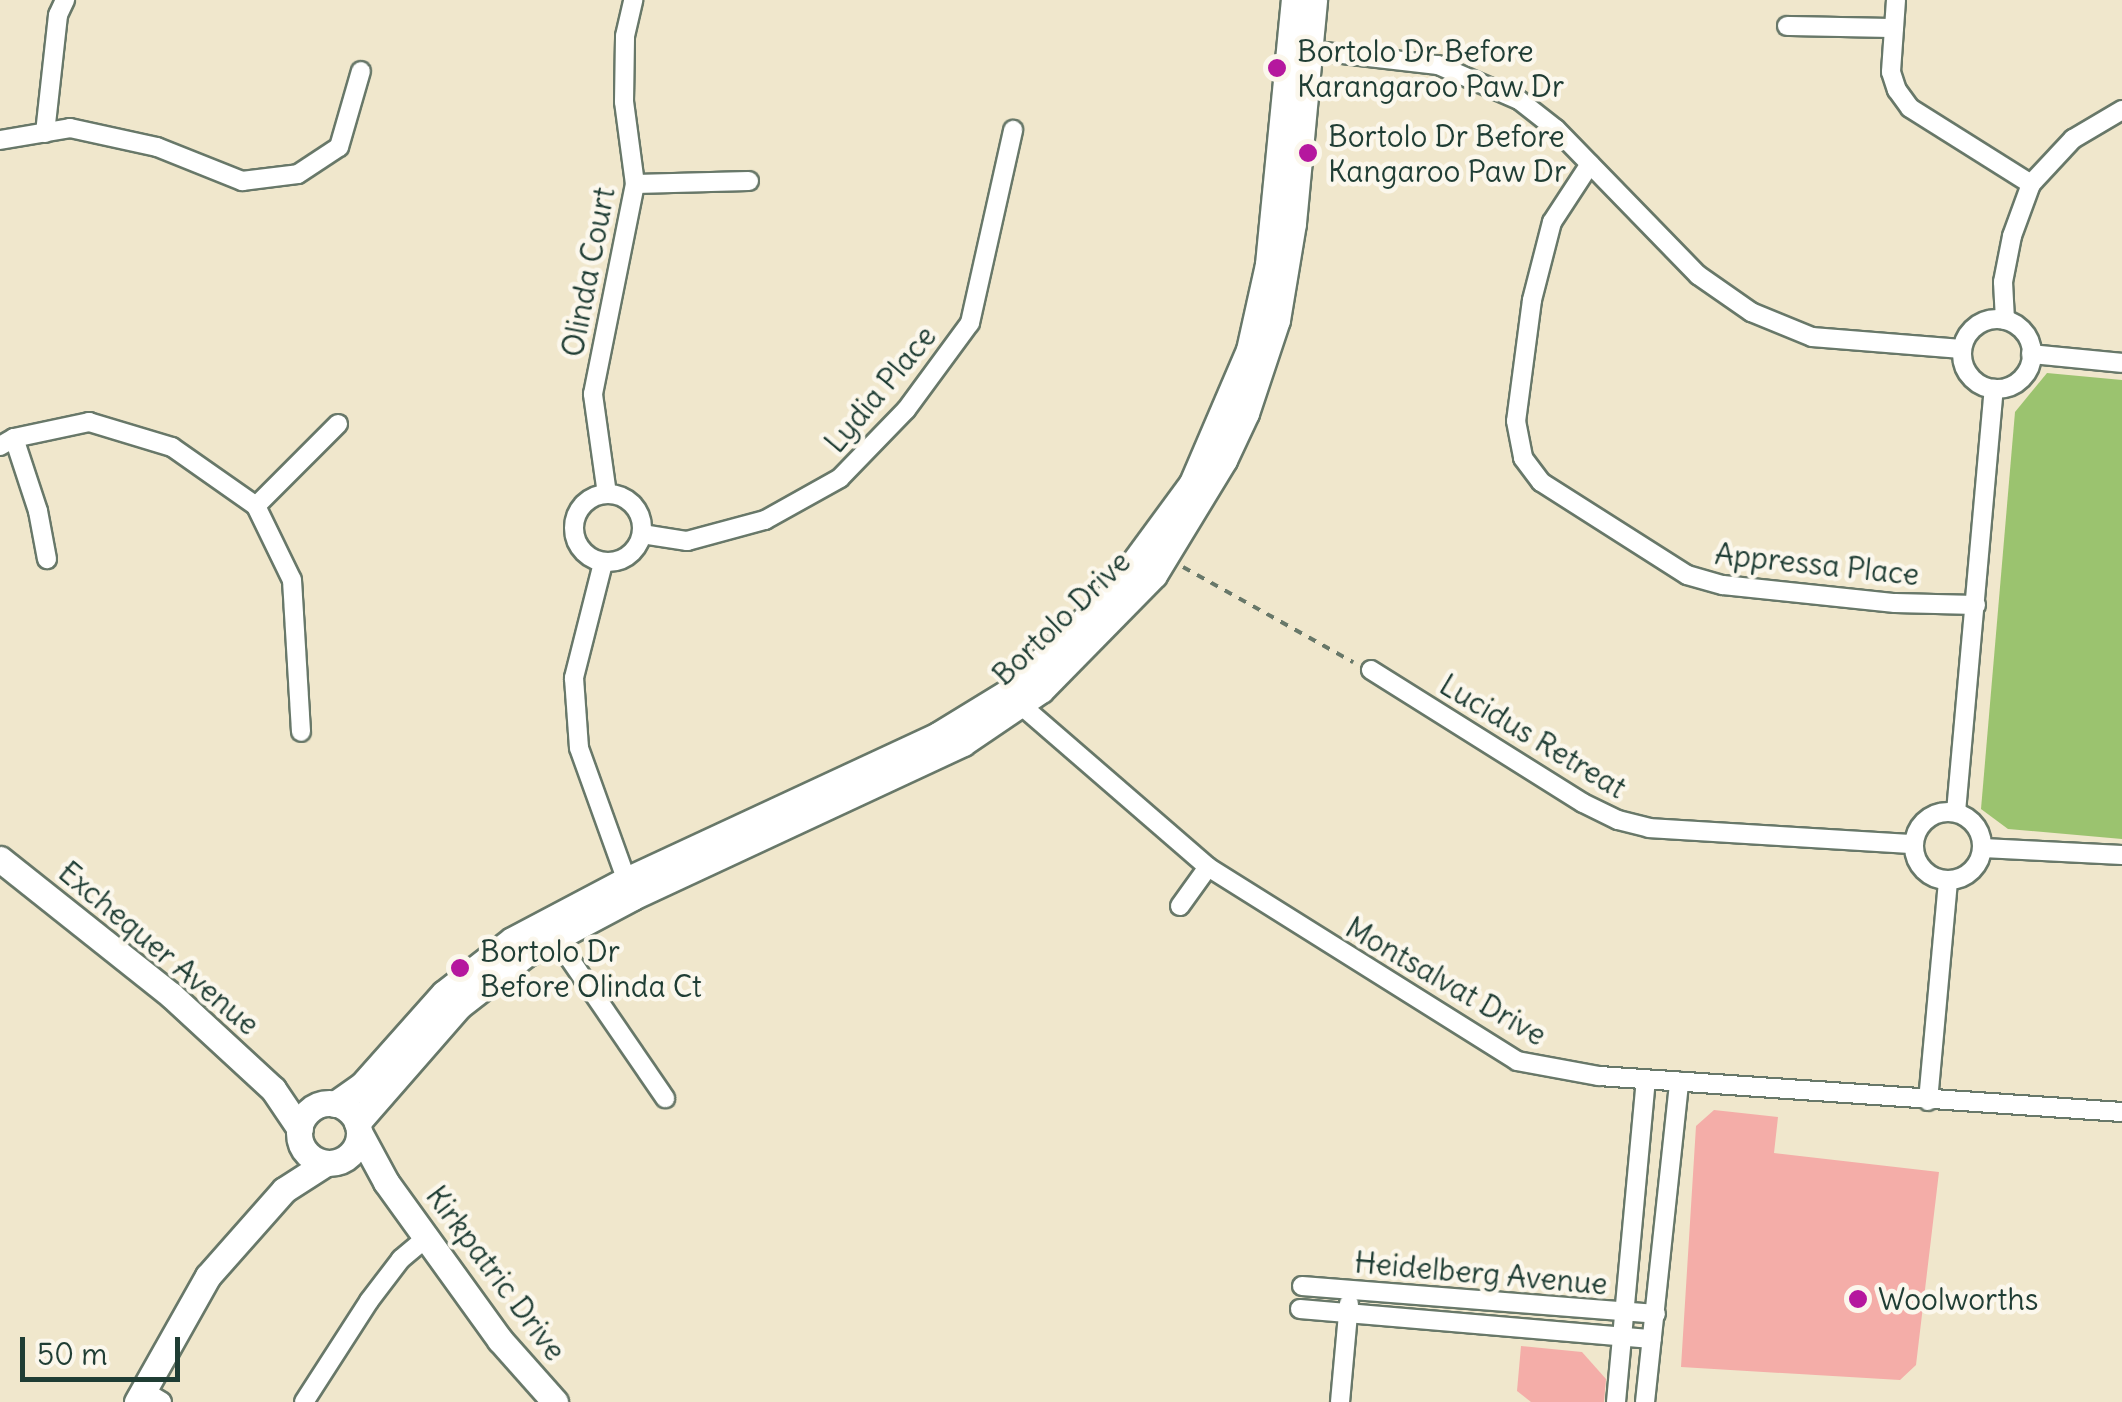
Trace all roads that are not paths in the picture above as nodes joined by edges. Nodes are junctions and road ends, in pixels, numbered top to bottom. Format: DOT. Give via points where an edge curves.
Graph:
graph roads {
  1 [pos="65,0"];
  2 [pos="633,0"];
  3 [pos="1294,0"];
  4 [pos="1314,0"];
  5 [pos="1896,0"];
  6 [pos="1787,26"];
  7 [pos="1894,28"];
  8 [pos="1299,49"];
  9 [pos="361,71"];
  10 [pos="2122,110"];
  11 [pos="1013,130"];
  12 [pos="45,133"];
  13 [pos="0,140"];
  14 [pos="1590,164"];
  15 [pos="749,182"];
  16 [pos="635,184"];
  17 [pos="2031,184"];
  18 [pos="2004,320"];
  19 [pos="1962,349"];
  20 [pos="2031,354"];
  21 [pos="2122,364"];
  22 [pos="1994,389"];
  23 [pos="338,424"];
  24 [pos="7,442"];
  25 [pos="607,494"];
  26 [pos="256,506"];
  27 [pos="642,534"];
  28 [pos="47,559"];
  29 [pos="604,564"];
  30 [pos="1976,605"];
  31 [pos="1371,670"];
  32 [pos="1014,699"];
  33 [pos="302,732"];
  34 [pos="1956,812"];
  35 [pos="1914,844"];
  36 [pos="1983,848"];
  37 [pos="2122,855"];
  38 [pos="0,860"];
  39 [pos="1208,867"];
  40 [pos="1948,881"];
  41 [pos="629,888"];
  42 [pos="1180,906"];
  43 [pos="550,929"];
  44 [pos="1646,1079"];
  45 [pos="1680,1082"];
  46 [pos="273,1089"];
  47 [pos="664,1098"];
  48 [pos="1928,1100"];
  49 [pos="327,1104"];
  50 [pos="2122,1112"];
  51 [pos="358,1128"];
  52 [pos="300,1134"];
  53 [pos="329,1162"];
  54 [pos="386,1182"];
  55 [pos="284,1190"];
  56 [pos="428,1236"];
  57 [pos="1302,1286"];
  58 [pos="1351,1290"];
  59 [pos="1300,1309"];
  60 [pos="1348,1312"];
  61 [pos="1625,1312"];
  62 [pos="1656,1314"];
  63 [pos="1622,1338"];
  64 [pos="1652,1339"];
  65 [pos="148,1398"];
  66 [pos="304,1402"];
  67 [pos="555,1402"];
  68 [pos="1340,1402"];
  69 [pos="1616,1402"];
  70 [pos="1645,1402"];
  1 -- 12 [label="street"];
  2 -- 16 [label="street, Olinda Court" via="624,102"];
  3 -- 8 [label="street, Bortolo Drive"];
  4 -- 8 [label="street, Bortolo Drive"];
  5 -- 7 [label="street"];
  6 -- 7 [label="street"];
  7 -- 17 [label="street" via="1891,72 1910,108"];
  8 -- 14 [label="street" via="1402,58 1464,73 1519,100"];
  8 -- 32 [label="street, Bortolo Drive" via="1268,264 1248,350 1219,428 1192,483 1142,556"];
  9 -- 12 [label="street" via="339,147 298,174 242,181 157,147 70,128"];
  10 -- 17 [label="street" via="2074,138"];
  11 -- 27 [label="street, Lydia Place" via="970,324 906,410 840,478 765,520 687,542"];
  12 -- 13 [label="street"];
  14 -- 19 [label="street" via="1698,275 1751,312 1812,337"];
  14 -- 30 [label="street, Appressa Place" via="1552,222 1532,300 1516,421 1532,472 1687,575 1742,587"];
  15 -- 16 [label="street"];
  16 -- 25 [label="street, Olinda Court" via="593,394"];
  17 -- 18 [label="street" via="2006,266"];
  18 -- 19 [label="street" via="1974,328"];
  18 -- 20 [label="street" via="2028,336"];
  19 -- 22 [label="street" via="1970,377"];
  20 -- 21 [label="street"];
  20 -- 22 [label="street" via="2028,371 2013,385"];
  22 -- 30 [label="street"];
  23 -- 26 [label="street"];
  24 -- 26 [label="street" via="89,422 172,447"];
  24 -- 28 [label="street" via="38,511"];
  25 -- 27 [label="street" via="638,511"];
  25 -- 29 [label="street" via="584,503 573,534 580,551"];
  26 -- 33 [label="street" via="292,580"];
  27 -- 29 [label="street" via="623,560"];
  29 -- 41 [label="street" via="574,678 579,748"];
  30 -- 34 [label="street"];
  31 -- 35 [label="street, Lucidus Retreat" via="1582,804 1618,820 1649,828"];
  32 -- 39 [label="street, Montsalvat Drive"];
  32 -- 41 [label="street, Bortolo Drive"];
  34 -- 35 [label="street" via="1932,816"];
  34 -- 36 [label="street" via="1976,825"];
  35 -- 40 [label="street" via="1927,874"];
  36 -- 37 [label="street"];
  36 -- 40 [label="street" via="1968,875"];
  38 -- 46 [label="street, Exchequer Avenue" via="171,995"];
  39 -- 42 [label="street"];
  39 -- 44 [label="street, Montsalvat Drive" via="1517,1061 1566,1073"];
  40 -- 48 [label="street"];
  41 -- 43 [label="street, Bortolo Drive"];
  43 -- 47 [label="street"];
  43 -- 49 [label="street, Bortolo Drive" via="512,940 444,993 362,1084"];
  43 -- 51 [label="street, Bortolo Drive" via="459,1006"];
  44 -- 45 [label="street, Montsalvat Drive"];
  44 -- 61 [label="street"];
  45 -- 48 [label="street, Montsalvat Drive"];
  45 -- 62 [label="street"];
  46 -- 49 [label="street, Exchequer Avenue"];
  46 -- 52 [label="street, Exchequer Avenue"];
  48 -- 50 [label="street, Montsalvat Drive"];
  49 -- 51 [label="street" via="349,1111"];
  49 -- 52 [label="street" via="306,1114"];
  51 -- 53 [label="street" via="354,1149"];
  51 -- 54 [label="street, Kirkpatric Drive"];
  52 -- 53 [label="street" via="309,1155"];
  52 -- 55 [label="street"];
  53 -- 54 [label="street, Kirkpatric Drive"];
  53 -- 55 [label="street"];
  54 -- 56 [label="street, Kirkpatric Drive"];
  55 -- 65 [label="street" via="208,1276"];
  56 -- 66 [label="street" via="369,1301"];
  56 -- 67 [label="street, Kirkpatric Drive" via="500,1340"];
  57 -- 58 [label="street, Heidelberg Avenue"];
  58 -- 60 [label="street"];
  58 -- 61 [label="street, Heidelberg Avenue"];
  59 -- 60 [label="street, Heidelberg Avenue"];
  60 -- 63 [label="street, Heidelberg Avenue"];
  60 -- 68 [label="street"];
  61 -- 62 [label="street, Heidelberg Avenue"];
  61 -- 63 [label="street"];
  62 -- 64 [label="street"];
  63 -- 64 [label="street, Heidelberg Avenue"];
  63 -- 69 [label="street"];
  64 -- 70 [label="street"];
}
